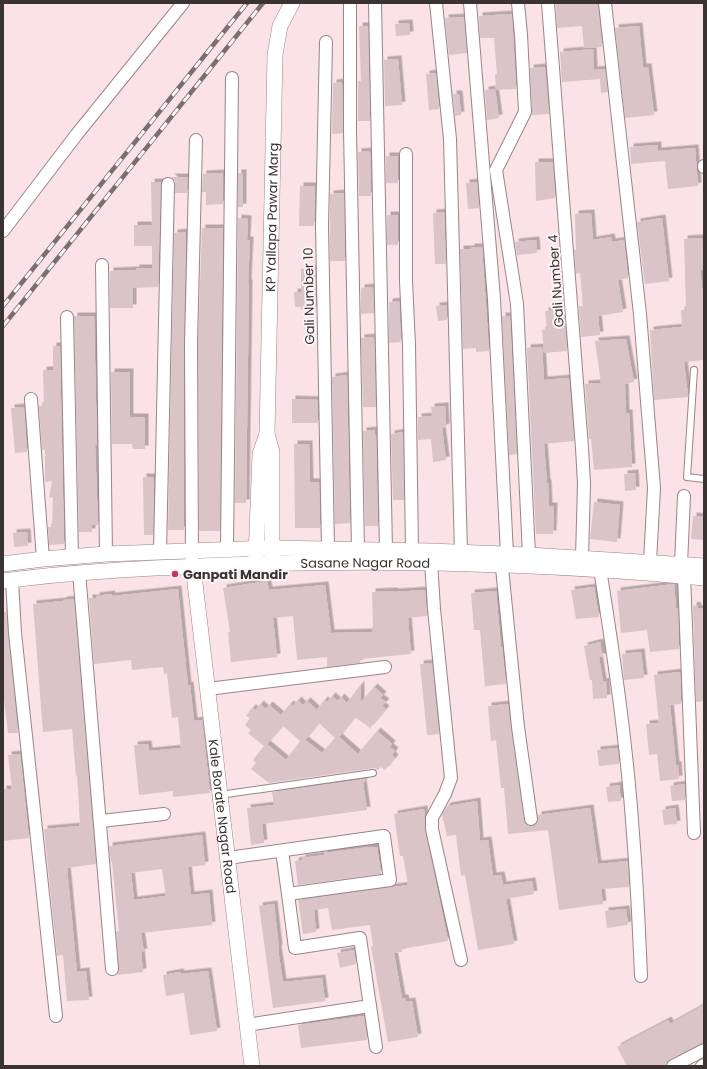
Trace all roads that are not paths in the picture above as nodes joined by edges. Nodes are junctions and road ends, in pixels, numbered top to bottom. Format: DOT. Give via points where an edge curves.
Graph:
graph roads {
  1 [pos="183,3"];
  2 [pos="292,3"];
  3 [pos="350,3"];
  4 [pos="375,3"];
  5 [pos="436,3"];
  6 [pos="470,3"];
  7 [pos="518,3"];
  8 [pos="548,3"];
  9 [pos="605,3"];
  10 [pos="326,42"];
  11 [pos="232,78"];
  12 [pos="196,140"];
  13 [pos="406,154"];
  14 [pos="168,184"];
  15 [pos="3,230"];
  16 [pos="102,265"];
  17 [pos="68,317"];
  18 [pos="694,370"];
  19 [pos="31,399"];
  20 [pos="267,434"];
  21 [pos="704,479"];
  22 [pos="684,496"];
  23 [pos="256,548"];
  24 [pos="272,548"];
  25 [pos="328,548"];
  26 [pos="227,549"];
  27 [pos="192,550"];
  28 [pos="358,550"];
  29 [pos="386,550"];
  30 [pos="412,551"];
  31 [pos="160,552"];
  32 [pos="461,552"];
  33 [pos="106,554"];
  34 [pos="529,555"];
  35 [pos="72,557"];
  36 [pos="503,558"];
  37 [pos="582,558"];
  38 [pos="43,559"];
  39 [pos="431,562"];
  40 [pos="650,562"];
  41 [pos="3,564"];
  42 [pos="256,564"];
  43 [pos="272,564"];
  44 [pos="193,566"];
  45 [pos="704,566"];
  46 [pos="600,570"];
  47 [pos="682,570"];
  48 [pos="79,572"];
  49 [pos="704,578"];
  50 [pos="7,580"];
  51 [pos="385,667"];
  52 [pos="208,688"];
  53 [pos="373,772"];
  54 [pos="220,795"];
  55 [pos="164,814"];
  56 [pos="531,819"];
  57 [pos="101,821"];
  58 [pos="694,833"];
  59 [pos="282,851"];
  60 [pos="228,858"];
  61 [pos="288,894"];
  62 [pos="461,960"];
  63 [pos="112,969"];
  64 [pos="641,976"];
  65 [pos="370,1006"];
  66 [pos="56,1016"];
  67 [pos="248,1025"];
  68 [pos="376,1046"];
  69 [pos="704,1050"];
  70 [pos="252,1066"];
  71 [pos="673,1066"];
  1 -- 15 [label="street"];
  2 -- 20 [label="street, KP Yallapa Pawar Marg" via="280,26 275,55"];
  3 -- 28 [label="street" via="350,146"];
  4 -- 29 [label="street"];
  5 -- 32 [label="street" via="450,139"];
  6 -- 36 [label="street" via="494,299"];
  7 -- 34 [label="street" via="525,112 496,170 517,304"];
  8 -- 37 [label="street, Gali Number 4" via="582,448"];
  9 -- 40 [label="street" via="641,330 654,488"];
  10 -- 25 [label="street, Gali Number 10" via="322,226"];
  11 -- 26 [label="street"];
  12 -- 27 [label="street" via="191,343"];
  13 -- 30 [label="street"];
  14 -- 31 [label="street"];
  16 -- 33 [label="street"];
  17 -- 35 [label="street"];
  18 -- 21 [label="lane" via="687,477"];
  19 -- 38 [label="street"];
  20 -- 23 [label="street, KP Yallapa Pawar Marg" via="260,454"];
  20 -- 24 [label="street, KP Yallapa Pawar Marg" via="272,452"];
  22 -- 47 [label="street"];
  23 -- 24 [label="street, Sasane Nagar Road"];
  23 -- 26 [label="street, Sasane Nagar Road"];
  23 -- 42 [label="street, KP Yallapa Pawar Marg"];
  24 -- 25 [label="street, Sasane Nagar Road"];
  24 -- 43 [label="street, KP Yallapa Pawar Marg"];
  25 -- 28 [label="street, Sasane Nagar Road"];
  26 -- 27 [label="street, Sasane Nagar Road"];
  27 -- 31 [label="street, Sasane Nagar Road"];
  27 -- 44 [label="street"];
  28 -- 29 [label="street, Sasane Nagar Road"];
  29 -- 30 [label="street, Sasane Nagar Road"];
  30 -- 32 [label="street, Sasane Nagar Road"];
  31 -- 33 [label="street, Sasane Nagar Road"];
  32 -- 36 [label="street, Sasane Nagar Road"];
  33 -- 35 [label="street, Sasane Nagar Road"];
  34 -- 36 [label="street, Sasane Nagar Road"];
  34 -- 37 [label="street, Sasane Nagar Road"];
  35 -- 38 [label="street, Sasane Nagar Road"];
  36 -- 39 [label="street, Sasane Nagar Road"];
  36 -- 46 [label="street, Sasane Nagar Road"];
  36 -- 56 [label="street" via="517,720"];
  37 -- 40 [label="street, Sasane Nagar Road"];
  38 -- 41 [label="street, Sasane Nagar Road"];
  39 -- 43 [label="street, Sasane Nagar Road"];
  39 -- 62 [label="street" via="451,778 432,818 432,829"];
  40 -- 47 [label="street, Sasane Nagar Road"];
  42 -- 43 [label="street, Sasane Nagar Road"];
  42 -- 44 [label="street, Sasane Nagar Road"];
  44 -- 48 [label="street, Sasane Nagar Road"];
  44 -- 52 [label="street, Kale Borate Nagar Road"];
  45 -- 47 [label="street, Sasane Nagar Road"];
  46 -- 47 [label="street, Sasane Nagar Road"];
  46 -- 64 [label="street" via="613,648 626,758"];
  47 -- 49 [label="street, Sasane Nagar Road"];
  47 -- 58 [label="street"];
  48 -- 50 [label="street, Sasane Nagar Road"];
  48 -- 57 [label="street"];
  50 -- 66 [label="street"];
  51 -- 52 [label="street"];
  52 -- 54 [label="street, Kale Borate Nagar Road"];
  53 -- 54 [label="lane"];
  54 -- 60 [label="street, Kale Borate Nagar Road"];
  55 -- 57 [label="street"];
  57 -- 63 [label="street"];
  59 -- 60 [label="street"];
  59 -- 61 [label="street"];
  59 -- 61 [label="street" via="384,836 390,880"];
  60 -- 67 [label="street, Kale Borate Nagar Road"];
  61 -- 65 [label="street" via="295,948 360,938"];
  65 -- 67 [label="street"];
  65 -- 68 [label="street"];
  67 -- 70 [label="street, Kale Borate Nagar Road"];
  69 -- 71 [label="street"];
}
